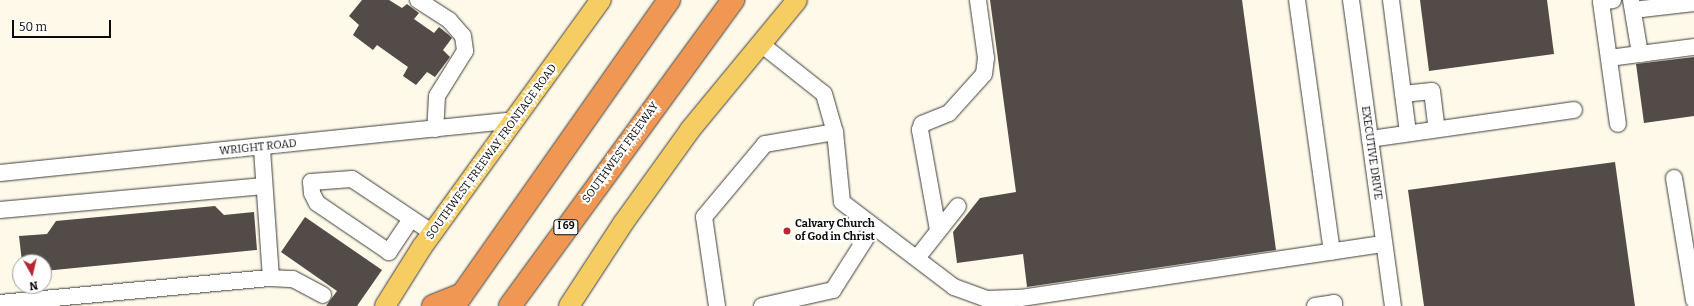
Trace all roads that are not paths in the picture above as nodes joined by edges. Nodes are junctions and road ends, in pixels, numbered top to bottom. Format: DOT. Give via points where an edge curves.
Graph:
graph roads {
  1 [pos="418,0"];
  2 [pos="601,0"];
  3 [pos="669,0"];
  4 [pos="733,0"];
  5 [pos="797,0"];
  6 [pos="978,0"];
  7 [pos="1297,0"];
  8 [pos="1353,0"];
  9 [pos="1391,0"];
  10 [pos="1613,0"];
  11 [pos="1694,2"];
  12 [pos="1632,5"];
  13 [pos="761,44"];
  14 [pos="1694,46"];
  15 [pos="1640,54"];
  16 [pos="1609,58"];
  17 [pos="1403,94"];
  18 [pos="1574,110"];
  19 [pos="516,120"];
  20 [pos="1618,124"];
  21 [pos="435,129"];
  22 [pos="1437,129"];
  23 [pos="835,132"];
  24 [pos="1408,133"];
  25 [pos="1370,138"];
  26 [pos="262,148"];
  27 [pos="0,172"];
  28 [pos="1674,178"];
  29 [pos="264,186"];
  30 [pos="958,206"];
  31 [pos="0,210"];
  32 [pos="411,219"];
  33 [pos="873,227"];
  34 [pos="938,230"];
  35 [pos="433,233"];
  36 [pos="1384,244"];
  37 [pos="1332,252"];
  38 [pos="917,258"];
  39 [pos="271,278"];
  40 [pos="323,295"];
  41 [pos="458,300"];
  42 [pos="1694,300"];
  43 [pos="0,303"];
  44 [pos="384,306"];
  45 [pos="433,306"];
  46 [pos="510,306"];
  47 [pos="569,306"];
  48 [pos="717,306"];
  49 [pos="762,306"];
  50 [pos="1315,306"];
  51 [pos="1334,306"];
  52 [pos="1393,306"];
  1 -- 21 [label="street" via="449,20 463,36 466,51 437,96"];
  2 -- 19 [label="main road, SOUTHWEST FREEWAY FRONTAGE ROAD"];
  3 -- 41 [label="highway"];
  4 -- 46 [label="highway, SOUTHWEST FREEWAY / I 69"];
  5 -- 13 [label="main road"];
  6 -- 34 [label="street" via="986,58 984,74 949,113 922,124 920,130"];
  7 -- 37 [label="street"];
  8 -- 25 [label="street, EXECUTIVE DRIVE"];
  9 -- 17 [label="street"];
  10 -- 16 [label="street" via="1601,2"];
  11 -- 12 [label="street"];
  12 -- 15 [label="street"];
  13 -- 23 [label="street" via="824,94"];
  13 -- 47 [label="main road" via="690,130 624,222"];
  14 -- 15 [label="street"];
  15 -- 16 [label="street"];
  16 -- 20 [label="street"];
  17 -- 22 [label="street" via="1432,91"];
  17 -- 24 [label="street"];
  18 -- 22 [label="street"];
  19 -- 21 [label="street, WRIGHT ROAD"];
  19 -- 35 [label="main road, SOUTHWEST FREEWAY FRONTAGE ROAD"];
  21 -- 26 [label="street, WRIGHT ROAD"];
  22 -- 24 [label="street"];
  23 -- 33 [label="street" via="842,202"];
  23 -- 48 [label="street" via="764,144 704,217"];
  24 -- 25 [label="street"];
  25 -- 36 [label="street, EXECUTIVE DRIVE"];
  26 -- 27 [label="street, WRIGHT ROAD"];
  26 -- 29 [label="street"];
  28 -- 42 [label="street"];
  29 -- 31 [label="street"];
  29 -- 39 [label="street"];
  30 -- 34 [label="street"];
  32 -- 32 [label="street" via="352,179 311,182 312,193 317,203 389,252"];
  32 -- 35 [label="street"];
  33 -- 38 [label="street"];
  33 -- 49 [label="street" via="832,290"];
  34 -- 38 [label="street"];
  35 -- 44 [label="main road, SOUTHWEST FREEWAY FRONTAGE ROAD"];
  36 -- 37 [label="street"];
  36 -- 52 [label="street, EXECUTIVE DRIVE"];
  37 -- 38 [label="street" via="1021,298 987,299 954,287"];
  39 -- 40 [label="street" via="293,278"];
  39 -- 43 [label="street"];
  41 -- 45 [label="highway"];
  50 -- 51 [label="street" via="1334,303"];
}
